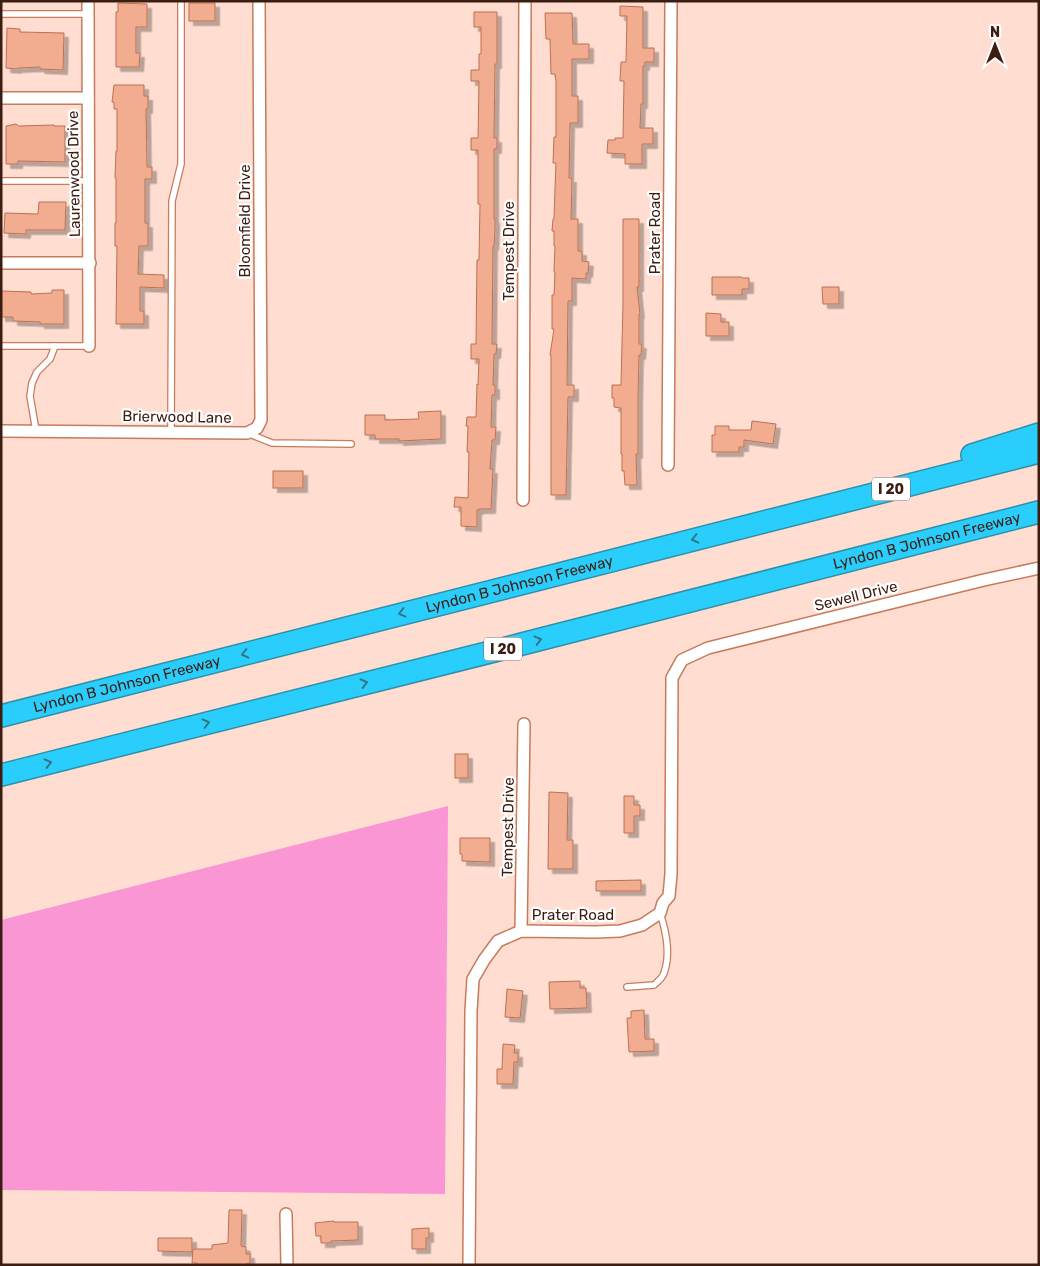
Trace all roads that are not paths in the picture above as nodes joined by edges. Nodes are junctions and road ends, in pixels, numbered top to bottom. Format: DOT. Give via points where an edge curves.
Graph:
graph roads {
  1 [pos="88,1"];
  2 [pos="181,1"];
  3 [pos="259,1"];
  4 [pos="525,1"];
  5 [pos="672,1"];
  6 [pos="1,14"];
  7 [pos="88,14"];
  8 [pos="1,98"];
  9 [pos="88,98"];
  10 [pos="1,181"];
  11 [pos="88,181"];
  12 [pos="1,263"];
  13 [pos="90,263"];
  14 [pos="1,346"];
  15 [pos="55,346"];
  16 [pos="89,346"];
  17 [pos="1,430"];
  18 [pos="36,431"];
  19 [pos="171,432"];
  20 [pos="247,433"];
  21 [pos="1039,434"];
  22 [pos="351,444"];
  23 [pos="1039,452"];
  24 [pos="668,465"];
  25 [pos="523,500"];
  26 [pos="1039,513"];
  27 [pos="742,527"];
  28 [pos="1039,568"];
  29 [pos="1,716"];
  30 [pos="524,724"];
  31 [pos="1,775"];
  32 [pos="660,913"];
  33 [pos="521,931"];
  34 [pos="627,987"];
  35 [pos="286,1214"];
  36 [pos="287,1265"];
  37 [pos="469,1265"];
  1 -- 7 [label="street, Laurenwood Drive"];
  2 -- 19 [label="lane" via="181,164 172,201"];
  3 -- 20 [label="street, Bloomfield Drive" via="261,420 257,428"];
  4 -- 25 [label="street, Tempest Drive"];
  5 -- 24 [label="street, Prater Road"];
  6 -- 7 [label="lane"];
  7 -- 9 [label="street, Laurenwood Drive"];
  8 -- 9 [label="street"];
  9 -- 11 [label="street, Laurenwood Drive"];
  10 -- 11 [label="lane"];
  11 -- 13 [label="street, Laurenwood Drive"];
  12 -- 13 [label="street"];
  13 -- 16 [label="street, Laurenwood Drive"];
  14 -- 15 [label="lane"];
  15 -- 16 [label="lane"];
  15 -- 18 [label="lane" via="50,360 37,372 32,383 30,396"];
  17 -- 18 [label="street, Brierwood Lane"];
  18 -- 19 [label="street, Brierwood Lane"];
  19 -- 20 [label="street, Brierwood Lane"];
  20 -- 22 [label="lane, Brierwood Lane" via="272,443"];
  21 -- 27 [label="highway"];
  23 -- 27 [label="highway, Lyndon B Johnson Freeway / I 20"];
  31 -- 26 [label="highway, Lyndon B Johnson Freeway / I 20, one-way"];
  27 -- 29 [label="highway, Lyndon B Johnson Freeway / I 20, one-way"];
  28 -- 32 [label="street, Sewell Drive" via="708,648 682,660 672,678 671,874 669,896"];
  30 -- 33 [label="street, Tempest Drive"];
  32 -- 33 [label="street, Prater Road" via="642,925 620,931"];
  32 -- 34 [label="lane" via="668,942 664,975 654,985"];
  33 -- 37 [label="street, Prater Road" via="498,941 473,979"];
  35 -- 36 [label="street"];
}
